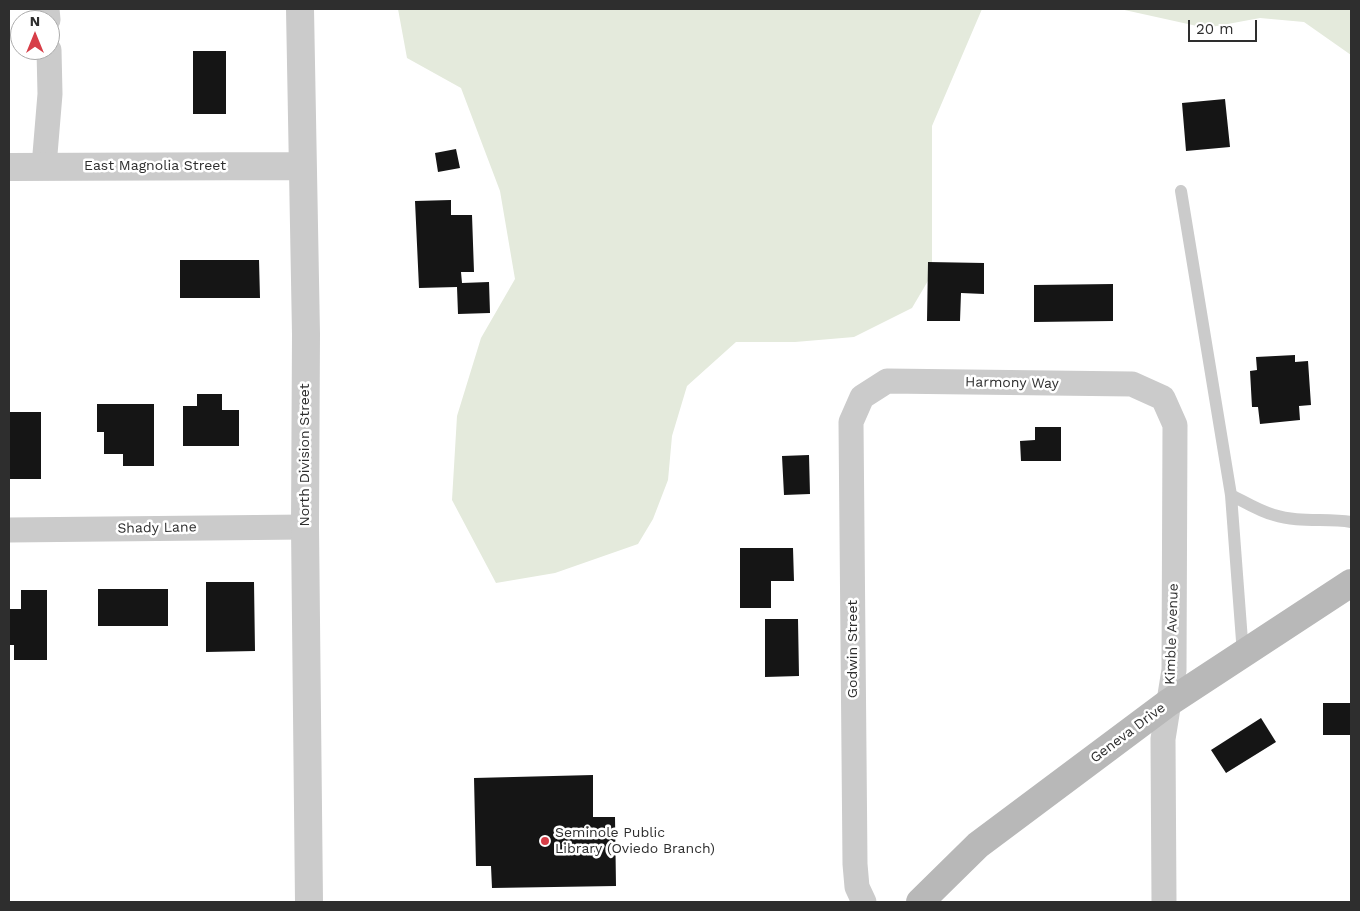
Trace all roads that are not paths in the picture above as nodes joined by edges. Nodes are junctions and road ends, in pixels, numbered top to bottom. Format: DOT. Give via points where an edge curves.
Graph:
graph roads {
  1 [pos="300,9"];
  2 [pos="49,60"];
  3 [pos="9,166"];
  4 [pos="44,166"];
  5 [pos="302,166"];
  6 [pos="1181,191"];
  7 [pos="862,397"];
  8 [pos="1163,398"];
  9 [pos="1231,496"];
  10 [pos="1351,522"];
  11 [pos="304,527"];
  12 [pos="9,530"];
  13 [pos="1351,583"];
  14 [pos="1243,654"];
  15 [pos="1168,703"];
  16 [pos="309,902"];
  17 [pos="864,902"];
  18 [pos="920,902"];
  19 [pos="1164,902"];
  1 -- 5 [label="street, North Division Street"];
  2 -- 4 [label="street"];
  3 -- 4 [label="street, East Magnolia Street"];
  4 -- 5 [label="street, East Magnolia Street"];
  5 -- 11 [label="street, North Division Street" via="306,334"];
  6 -- 9 [label="lane"];
  7 -- 8 [label="street, Harmony Way" via="887,381 1132,384"];
  7 -- 17 [label="street, Godwin Street" via="851,422 855,864 857,887"];
  8 -- 15 [label="street, Kimble Avenue" via="1175,425 1174,670"];
  9 -- 10 [label="lane" via="1274,515"];
  9 -- 14 [label="lane"];
  11 -- 12 [label="street, Shady Lane"];
  11 -- 16 [label="street, North Division Street"];
  13 -- 14 [label="main road, Geneva Drive"];
  14 -- 15 [label="main road, Geneva Drive"];
  15 -- 18 [label="main road, Geneva Drive" via="978,845"];
  15 -- 19 [label="street, Kimble Avenue" via="1163,739"];
}
